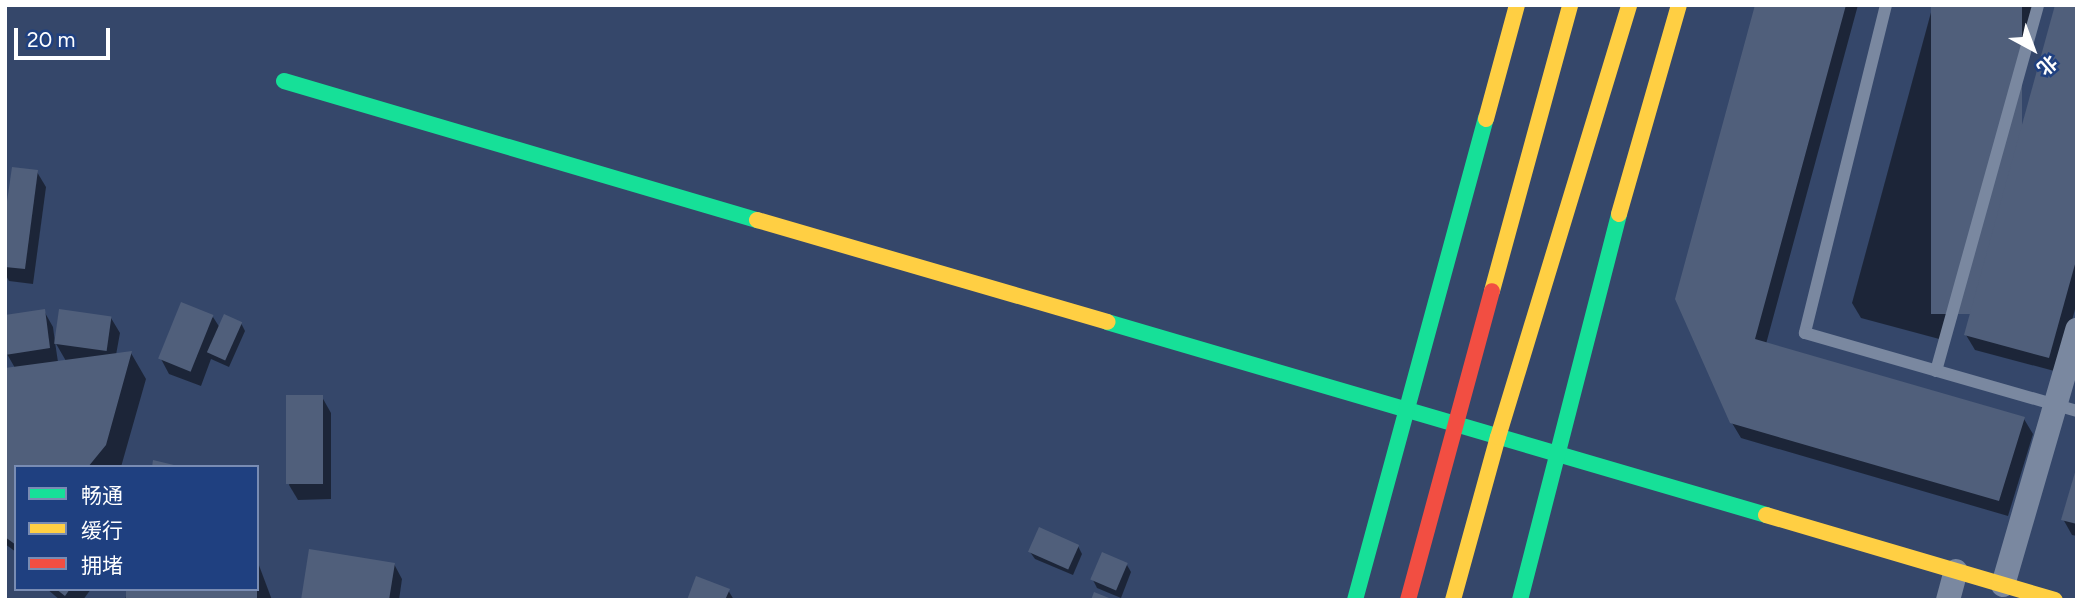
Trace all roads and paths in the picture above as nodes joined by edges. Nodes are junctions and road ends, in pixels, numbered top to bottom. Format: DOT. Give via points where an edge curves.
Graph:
graph roads {
  1 [pos="1517,5"];
  2 [pos="1570,5"];
  3 [pos="1629,5"];
  4 [pos="1679,5"];
  5 [pos="1886,5"];
  6 [pos="2038,5"];
  7 [pos="284,81"];
  8 [pos="2077,330"];
  9 [pos="1936,371"];
  10 [pos="2066,408"];
  11 [pos="1406,410"];
  12 [pos="1456,425"];
  13 [pos="1499,437"];
  14 [pos="1557,454"];
  15 [pos="1956,571"];
  16 [pos="2003,585"];
  17 [pos="1356,600"];
  18 [pos="1408,600"];
  19 [pos="1453,600"];
  20 [pos="1520,600"];
  21 [pos="1948,600"];
  22 [pos="2054,600"];
  1 -- 11 [label="street"];
  2 -- 12 [label="street"];
  3 -- 13 [label="street"];
  4 -- 14 [label="street"];
  5 -- 9 [label="lane" via="1805,333"];
  6 -- 9 [label="lane"];
  7 -- 11 [label="street"];
  8 -- 10 [label="street"];
  9 -- 10 [label="lane"];
  10 -- 16 [label="street"];
  11 -- 12 [label="street"];
  11 -- 17 [label="street"];
  12 -- 13 [label="street"];
  12 -- 18 [label="street"];
  13 -- 14 [label="street"];
  13 -- 19 [label="street"];
  14 -- 15 [label="street"];
  14 -- 20 [label="street"];
  15 -- 16 [label="street"];
  15 -- 21 [label="street"];
  16 -- 22 [label="street"];
}
